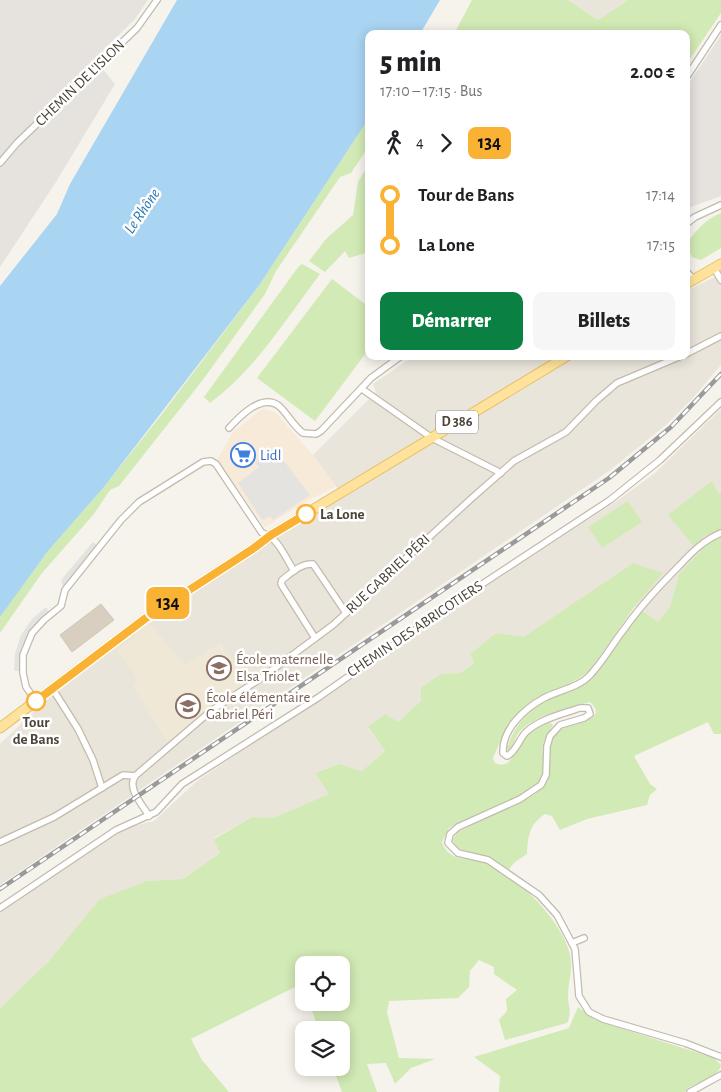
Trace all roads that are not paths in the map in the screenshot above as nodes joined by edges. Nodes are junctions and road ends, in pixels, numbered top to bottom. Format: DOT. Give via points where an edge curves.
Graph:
graph roads {
  1 [pos="157,0"];
  2 [pos="721,25"];
  3 [pos="690,72"];
  4 [pos="0,162"];
  5 [pos="721,205"];
  6 [pos="690,220"];
  7 [pos="718,266"];
  8 [pos="721,280"];
  9 [pos="690,282"];
  10 [pos="721,336"];
  11 [pos="690,352"];
  12 [pos="396,360"];
  13 [pos="560,360"];
  14 [pos="672,360"];
  15 [pos="362,389"];
  16 [pos="721,402"];
  17 [pos="229,428"];
  18 [pos="432,438"];
  19 [pos="501,473"];
  20 [pos="721,533"];
  21 [pos="271,535"];
  22 [pos="294,570"];
  23 [pos="346,613"];
  24 [pos="315,638"];
  25 [pos="52,688"];
  26 [pos="36,701"];
  27 [pos="0,728"];
  28 [pos="136,776"];
  29 [pos="102,788"];
  30 [pos="149,816"];
  31 [pos="0,842"];
  32 [pos="0,908"];
  33 [pos="584,938"];
  34 [pos="572,943"];
  35 [pos="721,1057"];
  36 [pos="721,1075"];
  37 [pos="690,1092"];
  1 -- 4 [label="street, CHEMIN DE L'ISLON" via="137,28"];
  2 -- 3 [label="street"];
  5 -- 6 [label="street"];
  7 -- 8 [label="street"];
  7 -- 9 [label="main road"];
  10 -- 11 [label="street"];
  12 -- 15 [label="street"];
  13 -- 18 [label="main road, D 386"];
  14 -- 19 [label="street, RUE GABRIEL PÉRI" via="617,384 566,432"];
  15 -- 17 [label="street" via="316,434 303,433 278,406 267,402 255,406"];
  15 -- 18 [label="street"];
  16 -- 30 [label="street, CHEMIN DES ABRICOTIERS" via="678,444 610,500 182,784"];
  18 -- 19 [label="street"];
  18 -- 21 [label="main road, D 386"];
  19 -- 23 [label="street, RUE GABRIEL PÉRI"];
  20 -- 34 [label="street" via="698,547 648,598 590,676 544,698 511,726 503,747 507,756 537,724 580,708 590,711 584,718 560,725 550,736 542,785 520,799 463,823 450,834 448,843 455,851 488,860 539,895 557,914"];
  21 -- 22 [label="street"];
  21 -- 25 [label="main road, D 386" via="146,618"];
  21 -- 26 [label="street" via="262,533 212,461 203,462 139,502 65,590 61,606 32,633 23,655 23,672 26,687"];
  22 -- 23 [label="street" via="313,564"];
  22 -- 24 [label="street" via="282,580 282,584"];
  23 -- 24 [label="street, RUE GABRIEL PÉRI"];
  24 -- 28 [label="street, RUE GABRIEL PÉRI" via="212,710"];
  25 -- 26 [label="main road, D 386"];
  25 -- 29 [label="street" via="78,729"];
  26 -- 27 [label="main road, D 386"];
  28 -- 29 [label="street" via="123,776"];
  28 -- 30 [label="street" via="132,782 133,790"];
  29 -- 31 [label="street" via="54,817"];
  30 -- 32 [label="street, CHEMIN DES ABRICOTIERS" via="116,830"];
  33 -- 34 [label="street"];
  34 -- 35 [label="street" via="579,996 589,1012"];
  36 -- 37 [label="street"];
}
